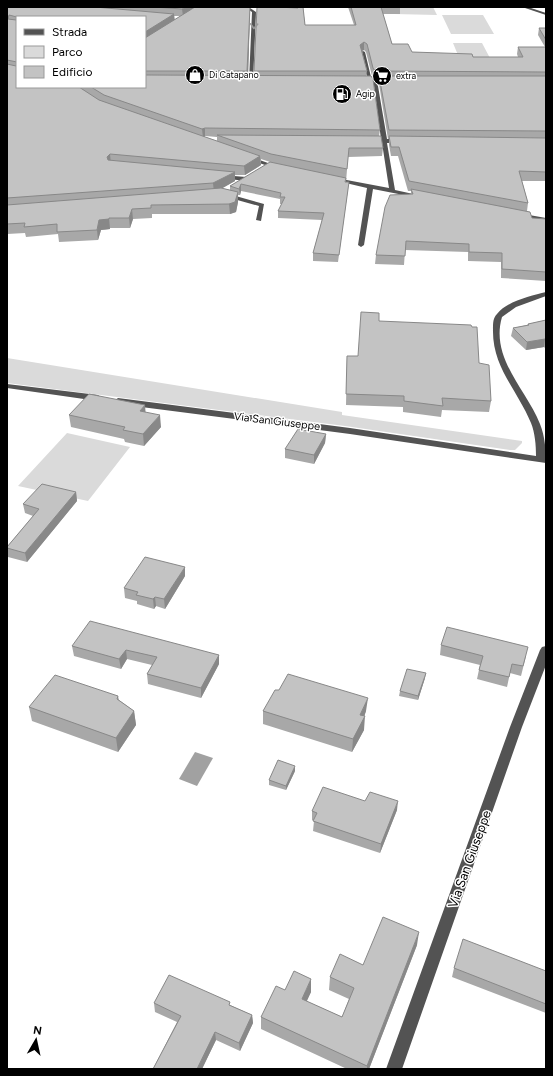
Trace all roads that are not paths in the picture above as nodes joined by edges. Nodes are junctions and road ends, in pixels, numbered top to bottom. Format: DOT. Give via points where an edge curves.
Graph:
graph roads {
  1 [pos="180,7"];
  2 [pos="231,7"];
  3 [pos="524,7"];
  4 [pos="201,8"];
  5 [pos="250,8"];
  6 [pos="257,9"];
  7 [pos="194,12"];
  8 [pos="546,14"];
  9 [pos="363,52"];
  10 [pos="243,81"];
  11 [pos="251,81"];
  12 [pos="258,81"];
  13 [pos="369,81"];
  14 [pos="380,82"];
  15 [pos="360,140"];
  16 [pos="384,141"];
  17 [pos="407,141"];
  18 [pos="240,155"];
  19 [pos="289,170"];
  20 [pos="214,176"];
  21 [pos="326,178"];
  22 [pos="234,187"];
  23 [pos="370,187"];
  24 [pos="227,190"];
  25 [pos="392,191"];
  26 [pos="431,198"];
  27 [pos="508,213"];
  28 [pos="259,220"];
  29 [pos="546,220"];
  30 [pos="361,244"];
  31 [pos="546,294"];
  32 [pos="7,386"];
  33 [pos="543,459"];
  34 [pos="546,650"];
  35 [pos="394,1069"];
  1 -- 4 [label="street"];
  2 -- 5 [label="street"];
  3 -- 8 [label="street"];
  4 -- 7 [label="street"];
  5 -- 6 [label="street"];
  5 -- 11 [label="street, one-way" via="254,12"];
  9 -- 13 [label="street"];
  10 -- 11 [label="street"];
  11 -- 12 [label="street"];
  13 -- 14 [label="street"];
  13 -- 16 [label="street" via="376,86"];
  15 -- 16 [label="street"];
  16 -- 17 [label="street"];
  16 -- 25 [label="street"];
  18 -- 19 [label="street" via="266,167"];
  20 -- 22 [label="street" via="249,177"];
  21 -- 23 [label="street"];
  23 -- 25 [label="street"];
  23 -- 30 [label="street"];
  24 -- 28 [label="street" via="221,194 262,205"];
  25 -- 26 [label="street"];
  27 -- 29 [label="street"];
  31 -- 33 [label="street" via="528,300 498,317 495,337 498,356 535,420"];
  32 -- 33 [label="street, Via San Giuseppe"];
  34 -- 35 [label="street, Via San Giuseppe"];
}
